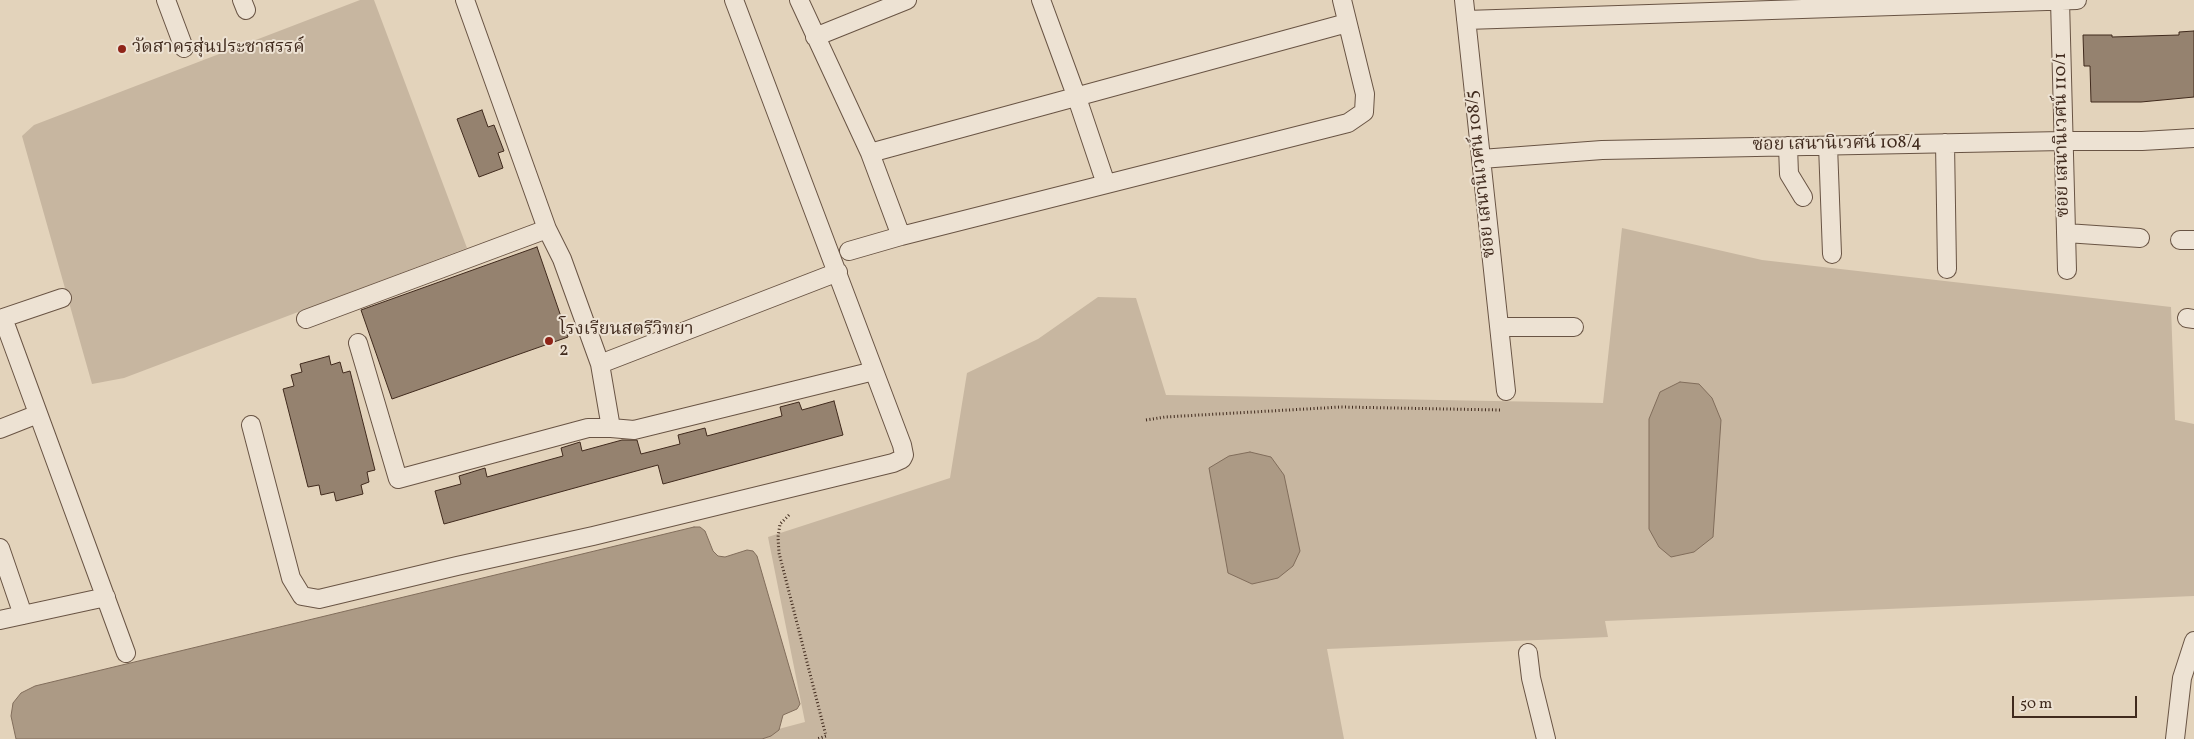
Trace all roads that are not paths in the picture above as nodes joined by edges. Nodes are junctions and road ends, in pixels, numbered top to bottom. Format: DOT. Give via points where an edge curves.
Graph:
graph roads {
  1 [pos="166,0"];
  2 [pos="465,0"];
  3 [pos="734,0"];
  4 [pos="799,0"];
  5 [pos="907,0"];
  6 [pos="1040,0"];
  7 [pos="1342,0"];
  8 [pos="1464,0"];
  9 [pos="2060,0"];
  10 [pos="2077,0"];
  11 [pos="1466,20"];
  12 [pos="1347,23"];
  13 [pos="815,37"];
  14 [pos="184,48"];
  15 [pos="1077,98"];
  16 [pos="2194,138"];
  17 [pos="2063,141"];
  18 [pos="1946,143"];
  19 [pos="1828,145"];
  20 [pos="1788,146"];
  21 [pos="870,154"];
  22 [pos="1481,159"];
  23 [pos="1106,184"];
  24 [pos="1803,196"];
  25 [pos="547,229"];
  26 [pos="2066,232"];
  27 [pos="900,236"];
  28 [pos="2140,238"];
  29 [pos="849,251"];
  30 [pos="1832,254"];
  31 [pos="1947,269"];
  32 [pos="2067,270"];
  33 [pos="838,272"];
  34 [pos="62,298"];
  35 [pos="2,318"];
  36 [pos="306,319"];
  37 [pos="1499,327"];
  38 [pos="1574,327"];
  39 [pos="358,343"];
  40 [pos="600,364"];
  41 [pos="874,371"];
  42 [pos="1506,392"];
  43 [pos="38,414"];
  44 [pos="251,425"];
  45 [pos="610,428"];
  46 [pos="0,429"];
  47 [pos="0,548"];
  48 [pos="106,597"];
  49 [pos="23,615"];
  50 [pos="0,620"];
  51 [pos="2194,641"];
  52 [pos="126,652"];
  53 [pos="1528,653"];
  54 [pos="1546,739"];
  55 [pos="2175,739"];
  1 -- 14 [label="street"];
  2 -- 25 [label="street"];
  3 -- 33 [label="street"];
  4 -- 13 [label="street"];
  5 -- 13 [label="street"];
  6 -- 15 [label="street"];
  7 -- 12 [label="street"];
  8 -- 11 [label="street, ซอย เสนานิเวศน์ 108/5"];
  9 -- 10 [label="street"];
  9 -- 11 [label="street"];
  9 -- 17 [label="street, ซอย เสนานิเวศน์ 110/1"];
  11 -- 22 [label="street, ซอย เสนานิเวศน์ 108/5"];
  12 -- 15 [label="street"];
  12 -- 23 [label="street" via="1365,94 1364,112 1348,123"];
  13 -- 21 [label="street"];
  15 -- 21 [label="street"];
  15 -- 23 [label="street"];
  16 -- 17 [label="street, ซอย เสนานิเวศน์ 108/4"];
  17 -- 18 [label="street, ซอย เสนานิเวศน์ 108/4"];
  17 -- 26 [label="street, ซอย เสนานิเวศน์ 110/1"];
  18 -- 19 [label="street, ซอย เสนานิเวศน์ 108/4"];
  18 -- 31 [label="street"];
  19 -- 20 [label="street, ซอย เสนานิเวศน์ 108/4"];
  19 -- 30 [label="street"];
  20 -- 22 [label="street, ซอย เสนานิเวศน์ 108/4" via="1602,150"];
  20 -- 24 [label="street" via="1789,174"];
  21 -- 27 [label="street"];
  22 -- 37 [label="street, ซอย เสนานิเวศน์ 108/5"];
  23 -- 27 [label="street"];
  25 -- 36 [label="street"];
  25 -- 40 [label="street" via="562,259"];
  26 -- 28 [label="street"];
  26 -- 32 [label="street, ซอย เสนานิเวศน์ 110/1"];
  27 -- 29 [label="street"];
  33 -- 40 [label="street"];
  33 -- 41 [label="street"];
  34 -- 35 [label="street"];
  35 -- 43 [label="street"];
  37 -- 38 [label="street"];
  37 -- 42 [label="street, ซอย เสนานิเวศน์ 108/5"];
  39 -- 45 [label="street" via="398,479 588,428"];
  40 -- 45 [label="street"];
  41 -- 44 [label="street" via="904,449 904,455 898,461 319,600 302,596 291,578"];
  41 -- 45 [label="street" via="634,430"];
  43 -- 46 [label="street"];
  43 -- 48 [label="street"];
  47 -- 49 [label="street"];
  48 -- 49 [label="street"];
  48 -- 52 [label="street"];
  49 -- 50 [label="street"];
  51 -- 55 [label="street" via="2182,678"];
  53 -- 54 [label="street"];
}
